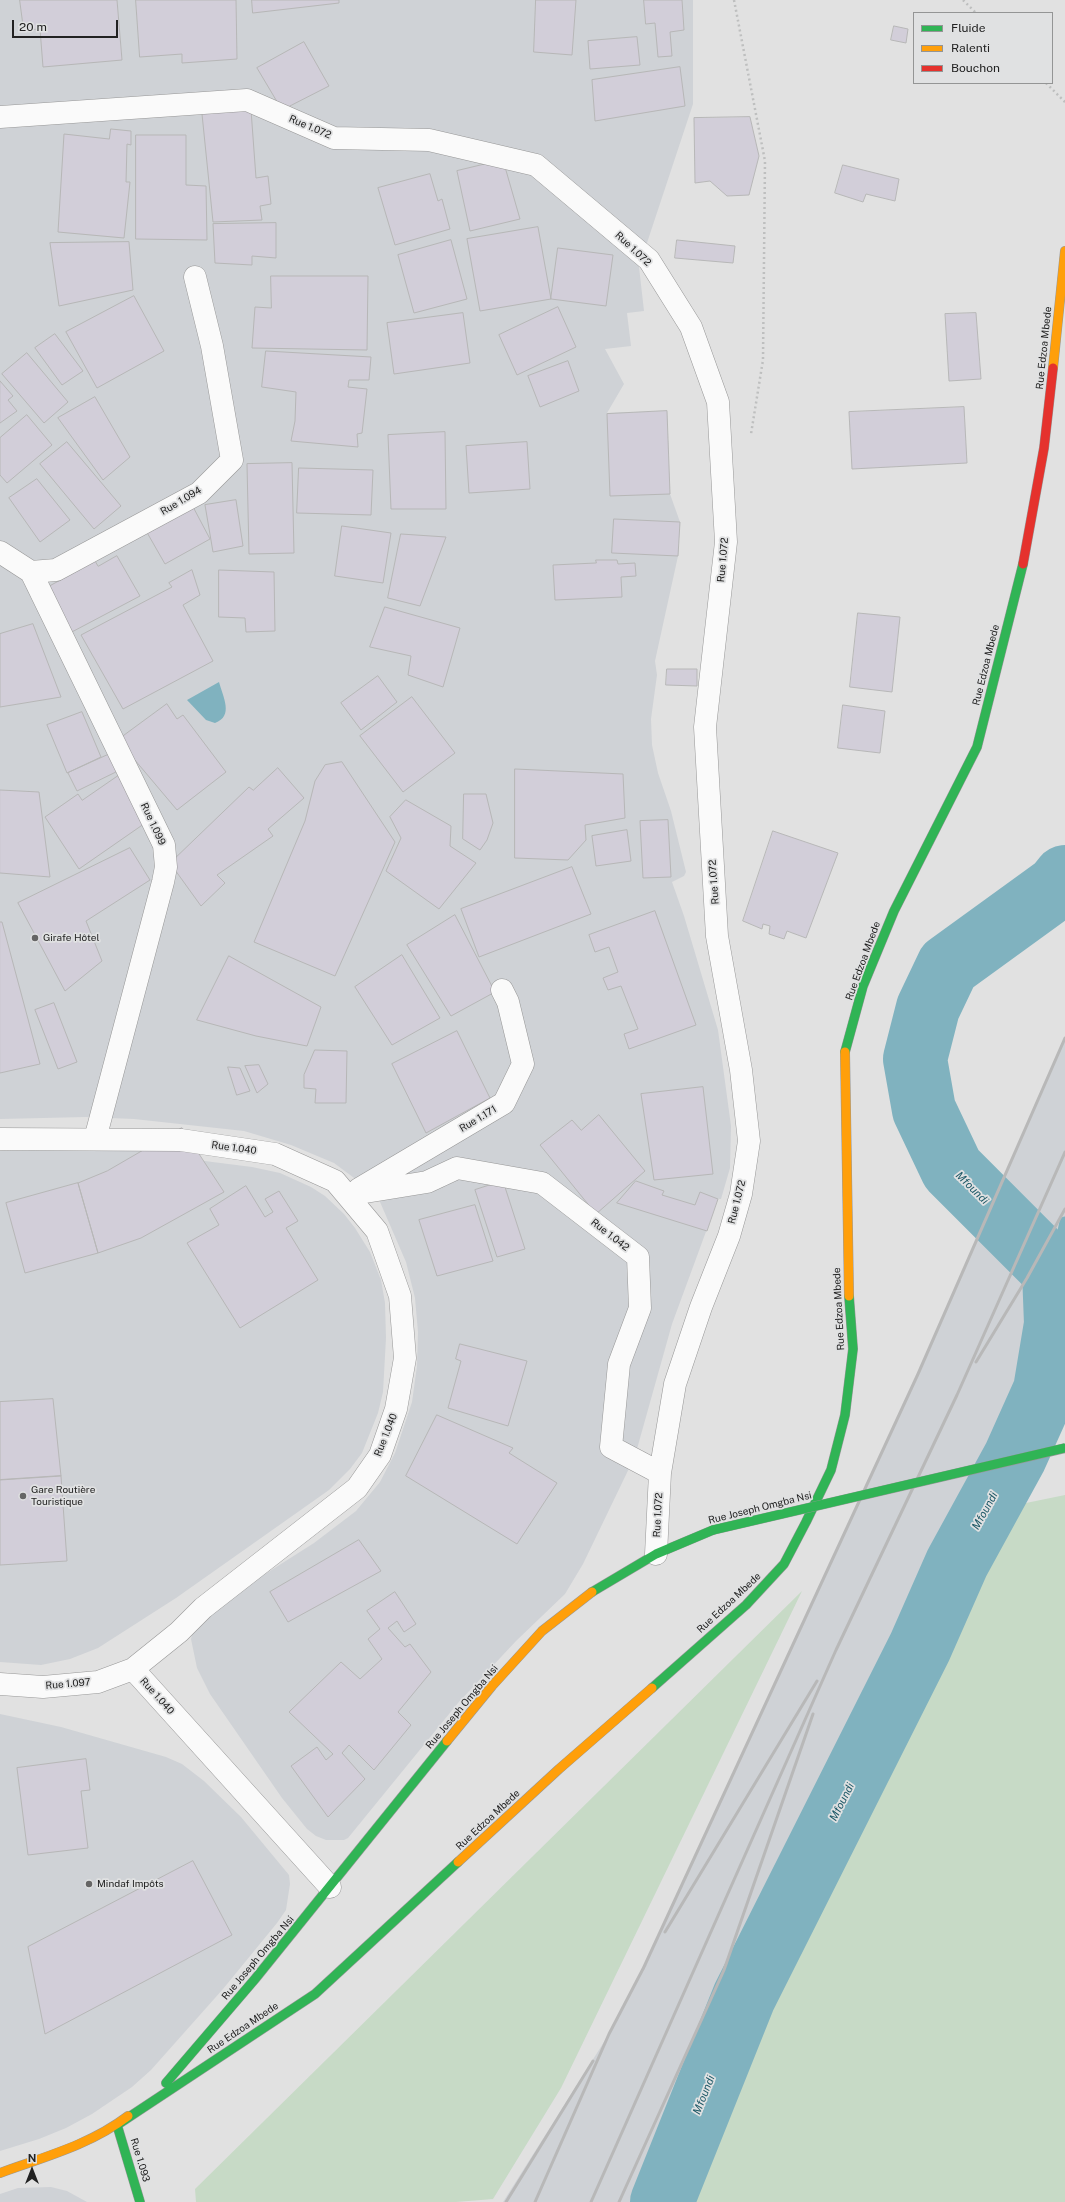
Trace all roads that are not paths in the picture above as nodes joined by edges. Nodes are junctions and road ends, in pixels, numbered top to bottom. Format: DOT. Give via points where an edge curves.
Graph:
graph roads {
  1 [pos="0,117"];
  2 [pos="1065,251"];
  3 [pos="194,277"];
  4 [pos="0,552"];
  5 [pos="31,572"];
  6 [pos="502,990"];
  7 [pos="0,1139"];
  8 [pos="95,1140"];
  9 [pos="347,1195"];
  10 [pos="1065,1448"];
  11 [pos="660,1473"];
  12 [pos="656,1554"];
  13 [pos="133,1669"];
  14 [pos="0,1684"];
  15 [pos="330,1887"];
  16 [pos="117,2125"];
  17 [pos="0,2173"];
  18 [pos="140,2202"];
  1 -- 11 [label="street, Rue 1.072" via="247,100 334,138 429,140 536,165 649,260 691,327 718,402 726,542 705,727 717,936 742,1070 748,1141 742,1194 676,1384"];
  2 -- 16 [label="street, Rue Edzoa Mbede" via="1044,448 1023,564 977,747 894,911 863,986 844,1056 848,1278 853,1349 845,1415 831,1470 806,1522 784,1564 746,1605 559,1769 315,1994"];
  3 -- 5 [label="street, Rue 1.094" via="212,346 232,460 199,493 56,570"];
  4 -- 5 [label="street"];
  5 -- 8 [label="street, Rue 1.099" via="164,845 166,867 163,882"];
  6 -- 9 [label="street, Rue 1.171" via="508,1002 523,1064 504,1103"];
  7 -- 8 [label="street, Rue 1.040"];
  8 -- 9 [label="street, Rue 1.040" via="181,1140 275,1154 335,1181"];
  9 -- 11 [label="street, Rue 1.042" via="427,1182 457,1168 542,1183 638,1257 640,1308 620,1364 611,1447"];
  9 -- 13 [label="street, Rue 1.040" via="377,1231 400,1296 405,1358 396,1409 380,1455 357,1488 203,1608 179,1632"];
  10 -- 12 [label="street, Rue Joseph Omgba Nsi, bridge" via="713,1530"];
  11 -- 12 [label="street, Rue 1.072"];
  12 -- 15 [label="street, Rue Joseph Omgba Nsi" via="601,1585 542,1631 492,1686"];
  13 -- 14 [label="street, Rue 1.097" via="98,1682 43,1687"];
  13 -- 15 [label="street, Rue 1.040"];
  15 -- 16 [label="street, Rue Joseph Omgba Nsi" via="173,2077"];
  16 -- 17 [label="street, Rue Joseph Omgba Nsi" via="91,2138"];
  16 -- 18 [label="street, Rue 1.093"];
}
